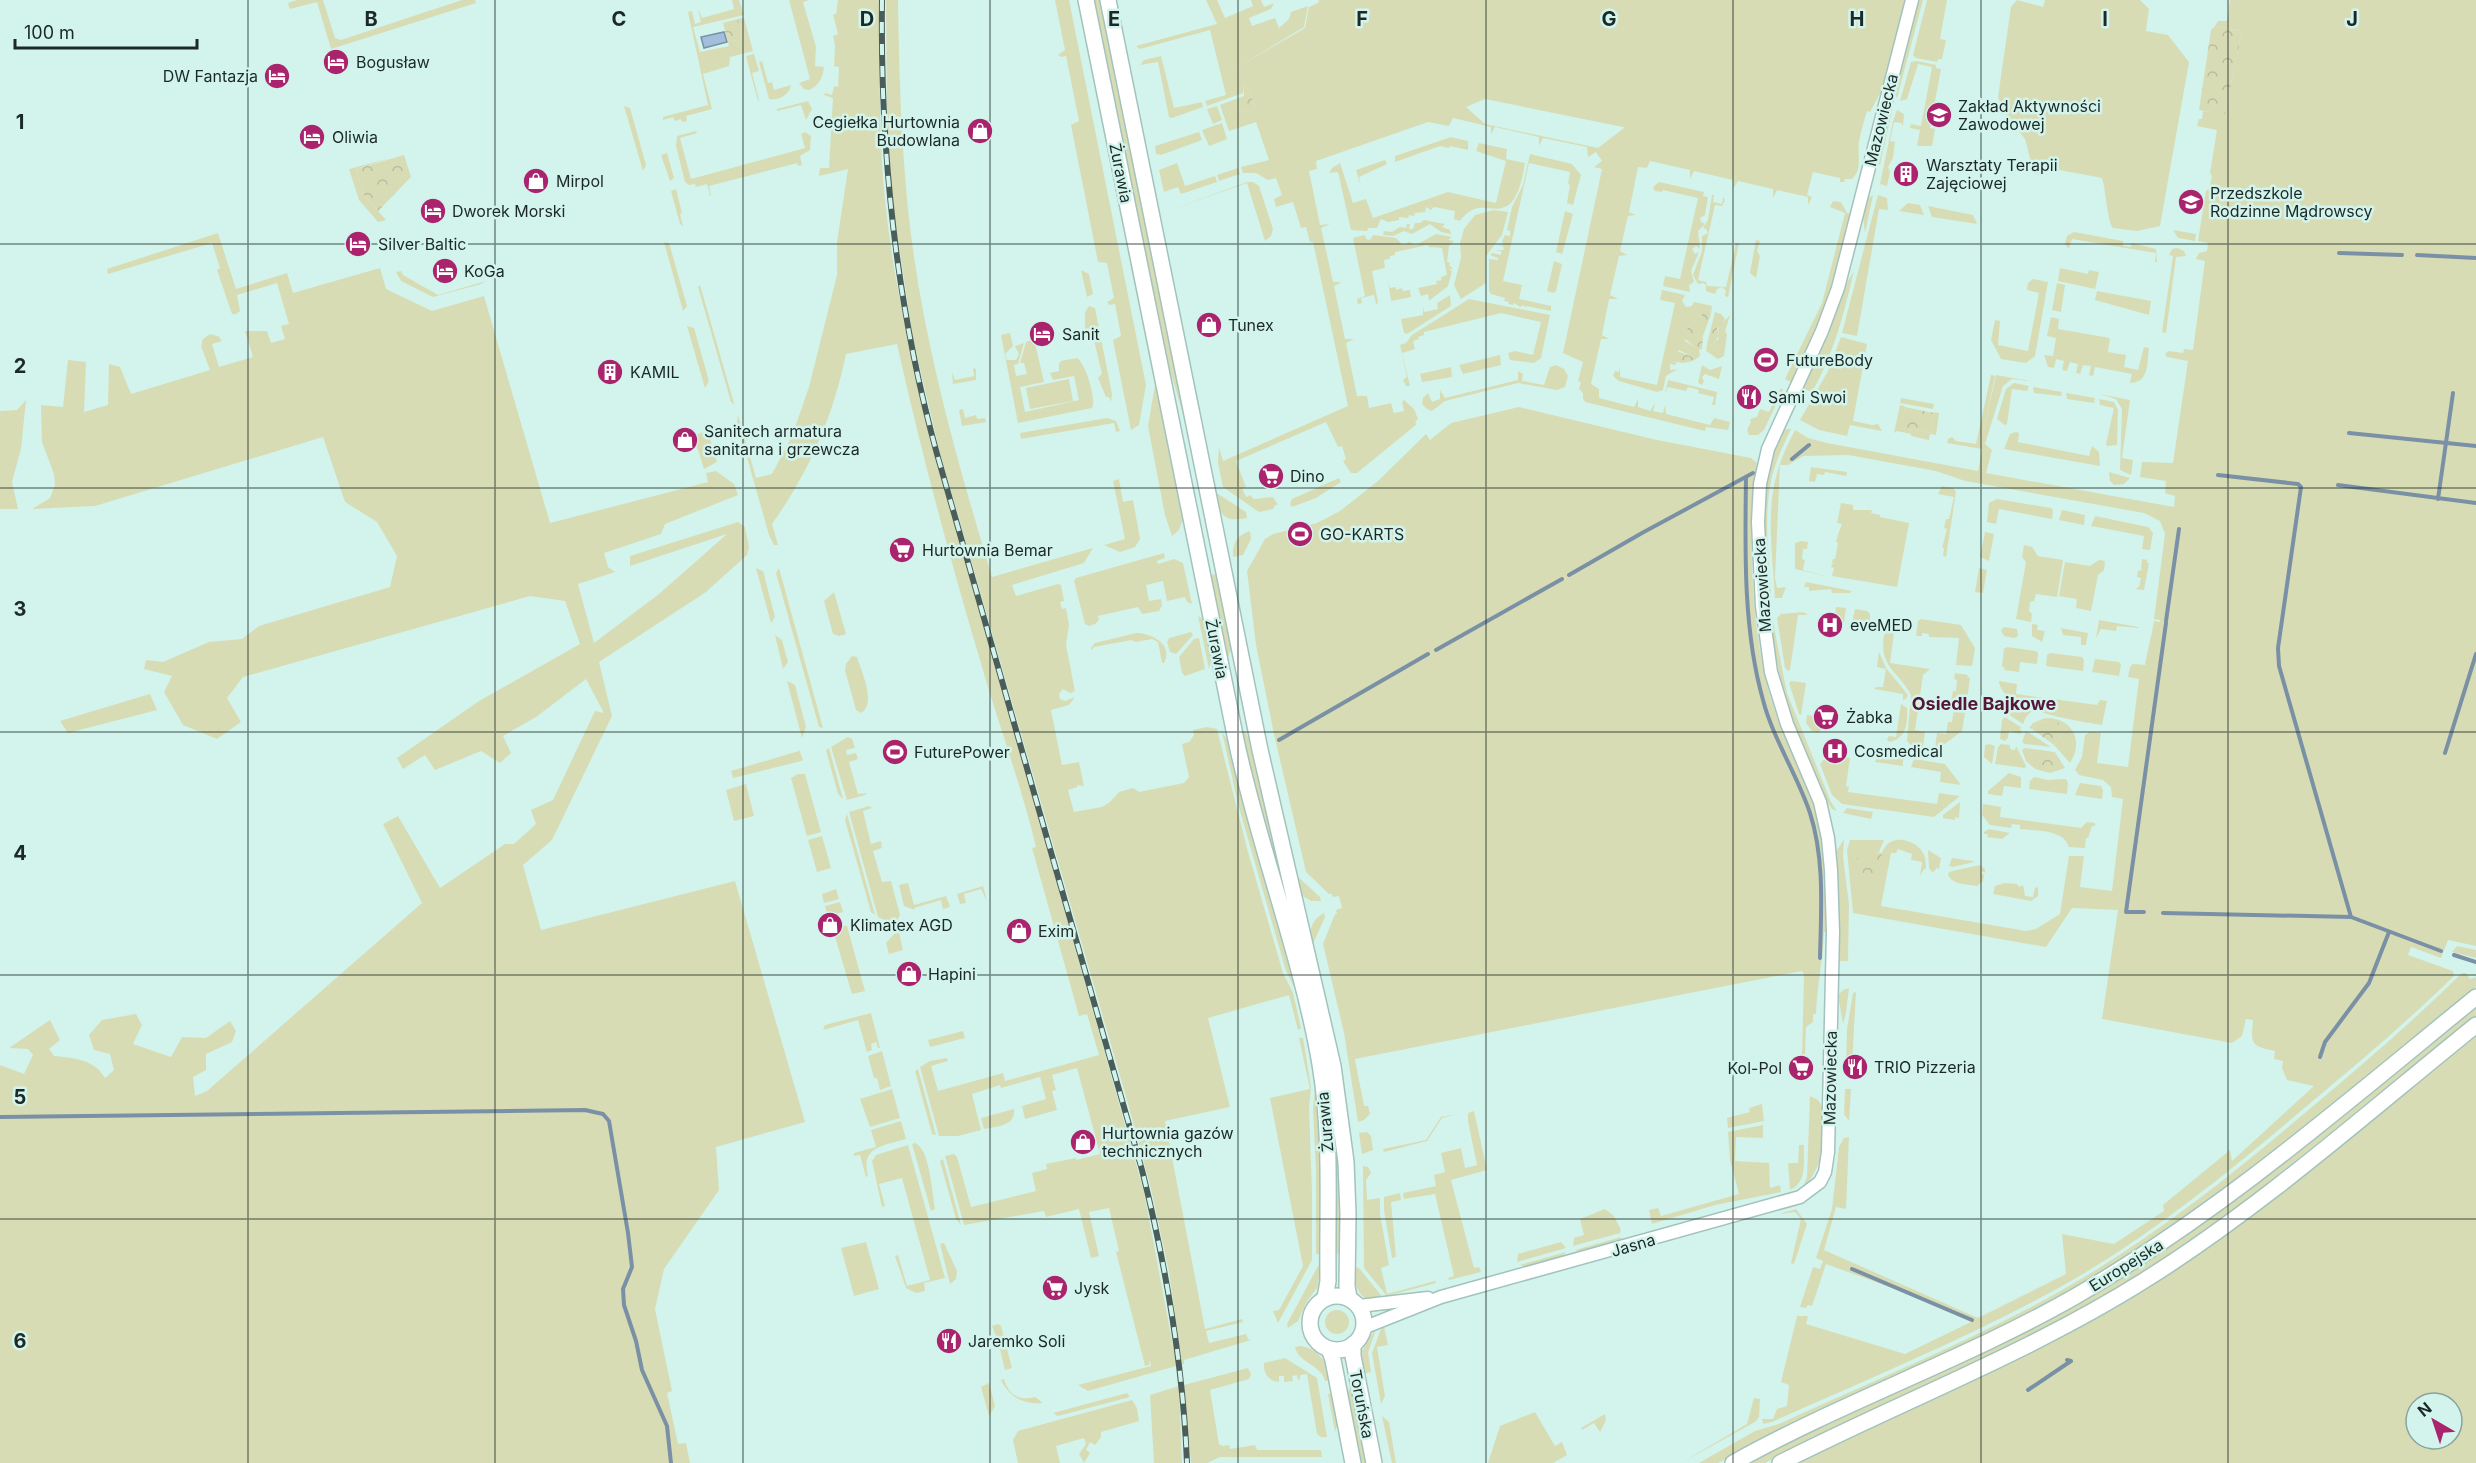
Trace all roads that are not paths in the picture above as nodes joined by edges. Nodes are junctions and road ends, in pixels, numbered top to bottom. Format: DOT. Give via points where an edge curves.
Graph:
graph roads {
  1 [pos="1086,0"];
  2 [pos="1108,0"];
  3 [pos="1912,0"];
  4 [pos="2476,997"];
  5 [pos="2476,1025"];
  6 [pos="1820,1182"];
  7 [pos="1441,1297"];
  8 [pos="1325,1298"];
  9 [pos="1354,1302"];
  10 [pos="1363,1328"];
  11 [pos="1353,1344"];
  12 [pos="1329,1349"];
  13 [pos="1353,1463"];
  14 [pos="1374,1463"];
  15 [pos="1733,1463"];
  16 [pos="1780,1463"];
  1 -- 8 [label="main road, Żurawia" via="1240,759 1297,962 1320,1066 1329,1171"];
  2 -- 9 [label="main road, Żurawia" via="1260,750 1333,1066 1347,1175 1347,1286"];
  3 -- 6 [label="street, Mazowiecka" via="1836,294 1768,449 1759,497 1761,595 1771,672 1787,724 1820,802 1830,849 1833,932 1828,1126 1826,1166"];
  4 -- 15 [label="main road, Europejska" via="2236,1190 2132,1262 1991,1341"];
  5 -- 16 [label="main road, Europejska" via="2255,1202 2145,1280 2031,1346"];
  6 -- 7 [label="street, Jasna" via="1808,1193 1783,1203"];
  7 -- 9 [label="street, Jasna"];
  7 -- 10 [label="street, Jasna"];
  8 -- 9 [label="main road" via="1339,1295"];
  8 -- 12 [label="main road" via="1313,1309 1310,1323 1315,1340"];
  9 -- 10 [label="main road" via="1363,1317"];
  10 -- 11 [label="main road"];
  11 -- 12 [label="main road" via="1341,1350"];
  11 -- 14 [label="main road, Toruńska"];
  12 -- 13 [label="main road, Toruńska"];
}
